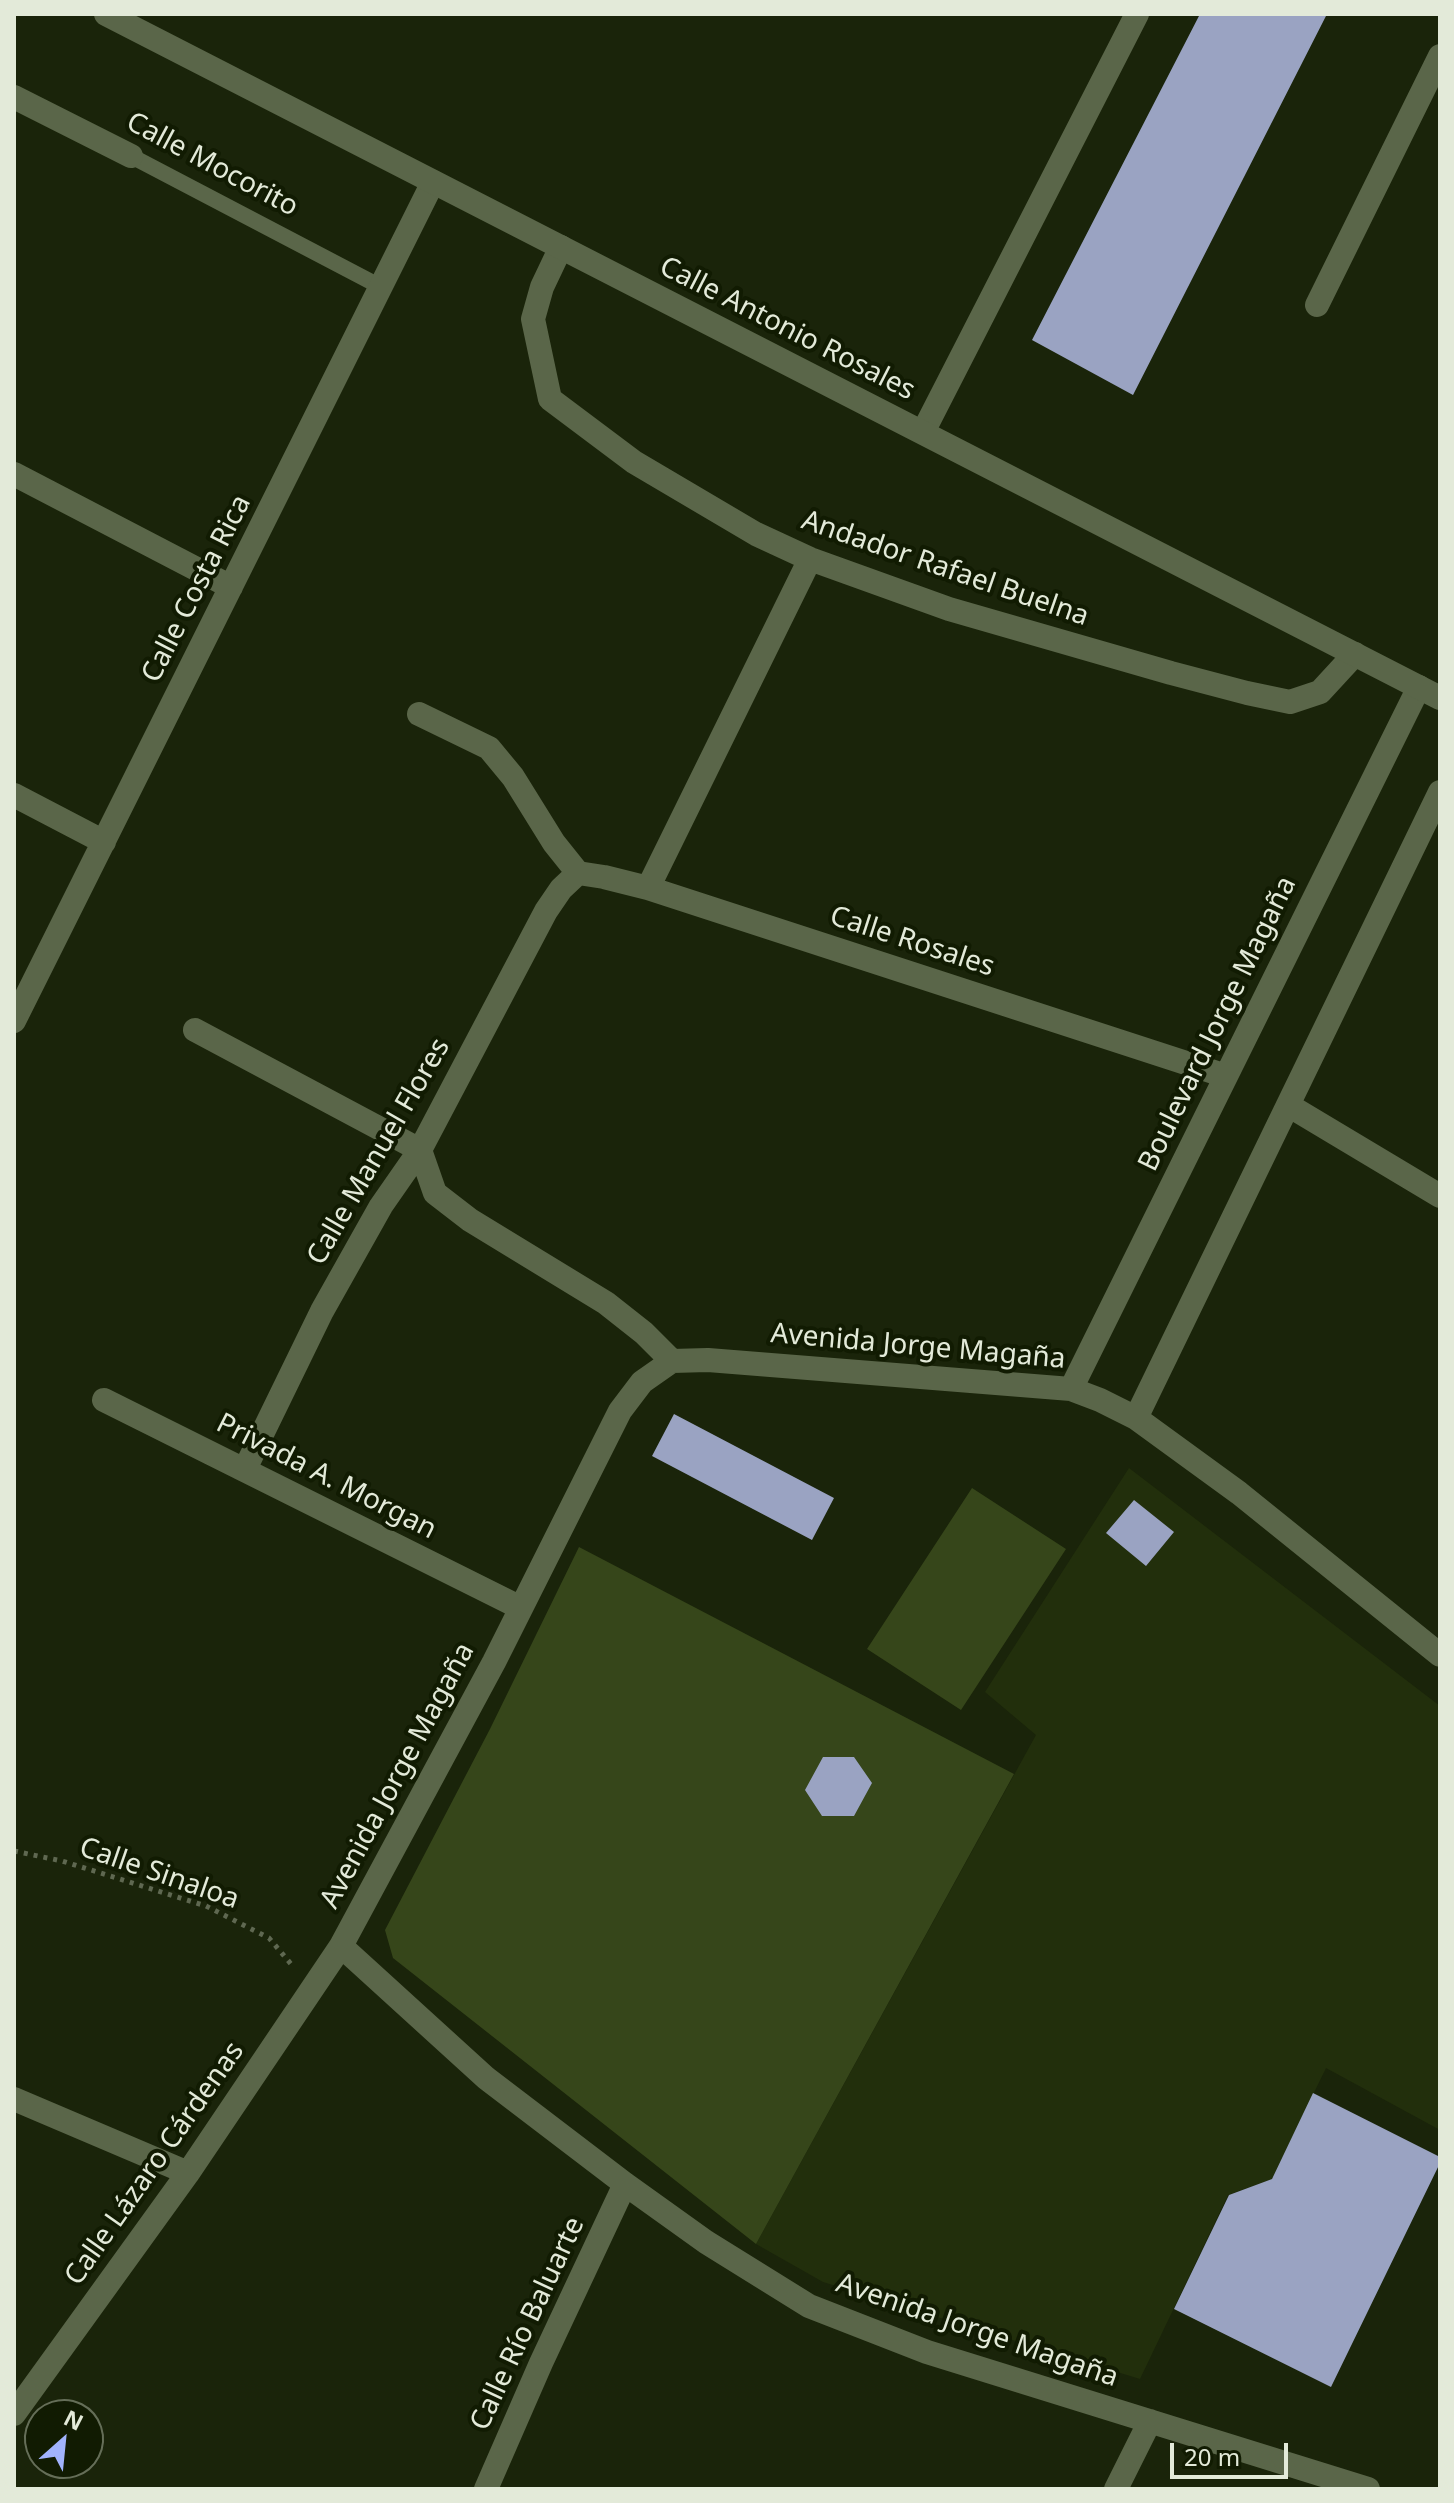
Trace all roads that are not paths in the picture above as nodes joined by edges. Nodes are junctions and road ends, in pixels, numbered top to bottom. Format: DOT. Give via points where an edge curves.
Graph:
graph roads {
  1 [pos="106,14"];
  2 [pos="1137,14"];
  3 [pos="1440,56"];
  4 [pos="14,97"];
  5 [pos="131,156"];
  6 [pos="433,182"];
  7 [pos="561,247"];
  8 [pos="381,287"];
  9 [pos="1317,305"];
  10 [pos="923,432"];
  11 [pos="14,474"];
  12 [pos="810,559"];
  13 [pos="231,587"];
  14 [pos="1355,654"];
  15 [pos="1430,692"];
  16 [pos="419,714"];
  17 [pos="1440,792"];
  18 [pos="14,795"];
  19 [pos="104,842"];
  20 [pos="578,873"];
  21 [pos="648,888"];
  22 [pos="14,1021"];
  23 [pos="195,1030"];
  24 [pos="1226,1076"];
  25 [pos="1288,1105"];
  26 [pos="420,1150"];
  27 [pos="1440,1196"];
  28 [pos="672,1361"];
  29 [pos="1071,1389"];
  30 [pos="104,1400"];
  31 [pos="1136,1418"];
  32 [pos="245,1469"];
  33 [pos="521,1608"];
  34 [pos="1440,1655"];
  35 [pos="341,1946"];
  36 [pos="14,2099"];
  37 [pos="188,2173"];
  38 [pos="625,2184"];
  39 [pos="14,2414"];
  40 [pos="1150,2421"];
  41 [pos="486,2489"];
  42 [pos="1116,2489"];
  43 [pos="1368,2489"];
  1 -- 6 [label="street, Calle Antonio Rosales"];
  2 -- 10 [label="street"];
  3 -- 9 [label="street"];
  4 -- 5 [label="street, Calle Mocorito"];
  5 -- 8 [label="lane, Calle Mocorito"];
  6 -- 7 [label="street, Calle Antonio Rosales"];
  6 -- 8 [label="street, Calle Costa Rica"];
  7 -- 10 [label="street, Calle Antonio Rosales"];
  7 -- 12 [label="street, Andador Rafael Buelna" via="533,319 550,399 634,462 756,534"];
  8 -- 13 [label="street, Calle Costa Rica"];
  10 -- 14 [label="street, Calle Antonio Rosales"];
  11 -- 13 [label="street"];
  12 -- 14 [label="street, Andador Rafael Buelna" via="964,613 1290,702 1320,692"];
  12 -- 21 [label="street"];
  13 -- 19 [label="street, Calle Costa Rica"];
  14 -- 15 [label="street, Calle Antonio Rosales"];
  15 -- 24 [label="street, Boulevard Jorge Magaña"];
  16 -- 20 [label="street" via="489,748"];
  17 -- 25 [label="street"];
  18 -- 19 [label="street"];
  19 -- 22 [label="street, Calle Costa Rica"];
  20 -- 21 [label="street, Calle Rosales"];
  20 -- 26 [label="street, Calle Manuel Flores" via="546,911"];
  21 -- 24 [label="street, Calle Rosales"];
  23 -- 26 [label="street"];
  24 -- 29 [label="street, Boulevard Jorge Magaña"];
  25 -- 27 [label="street"];
  25 -- 31 [label="street"];
  26 -- 28 [label="street" via="435,1193 606,1303"];
  26 -- 32 [label="street, Calle Manuel Flores" via="329,1298"];
  28 -- 29 [label="street, Avenida Jorge Magaña"];
  28 -- 33 [label="street, Avenida Jorge Magaña" via="642,1382 620,1411"];
  29 -- 31 [label="street, Avenida Jorge Magaña"];
  30 -- 32 [label="street, Privada A. Morgan"];
  31 -- 34 [label="street, Avenida Jorge Magaña" via="1239,1493"];
  32 -- 33 [label="street, Privada A. Morgan"];
  33 -- 35 [label="street, Avenida Jorge Magaña"];
  35 -- 37 [label="street, Calle Lázaro Cárdenas"];
  35 -- 38 [label="street, Avenida Jorge Magaña" via="486,2078"];
  36 -- 37 [label="street"];
  37 -- 39 [label="street, Calle Lázaro Cárdenas"];
  38 -- 40 [label="street, Avenida Jorge Magaña" via="809,2306 927,2352"];
  38 -- 41 [label="street, Calle Río Baluarte"];
  40 -- 42 [label="street"];
  40 -- 43 [label="street, Avenida Jorge Magaña"];
}
